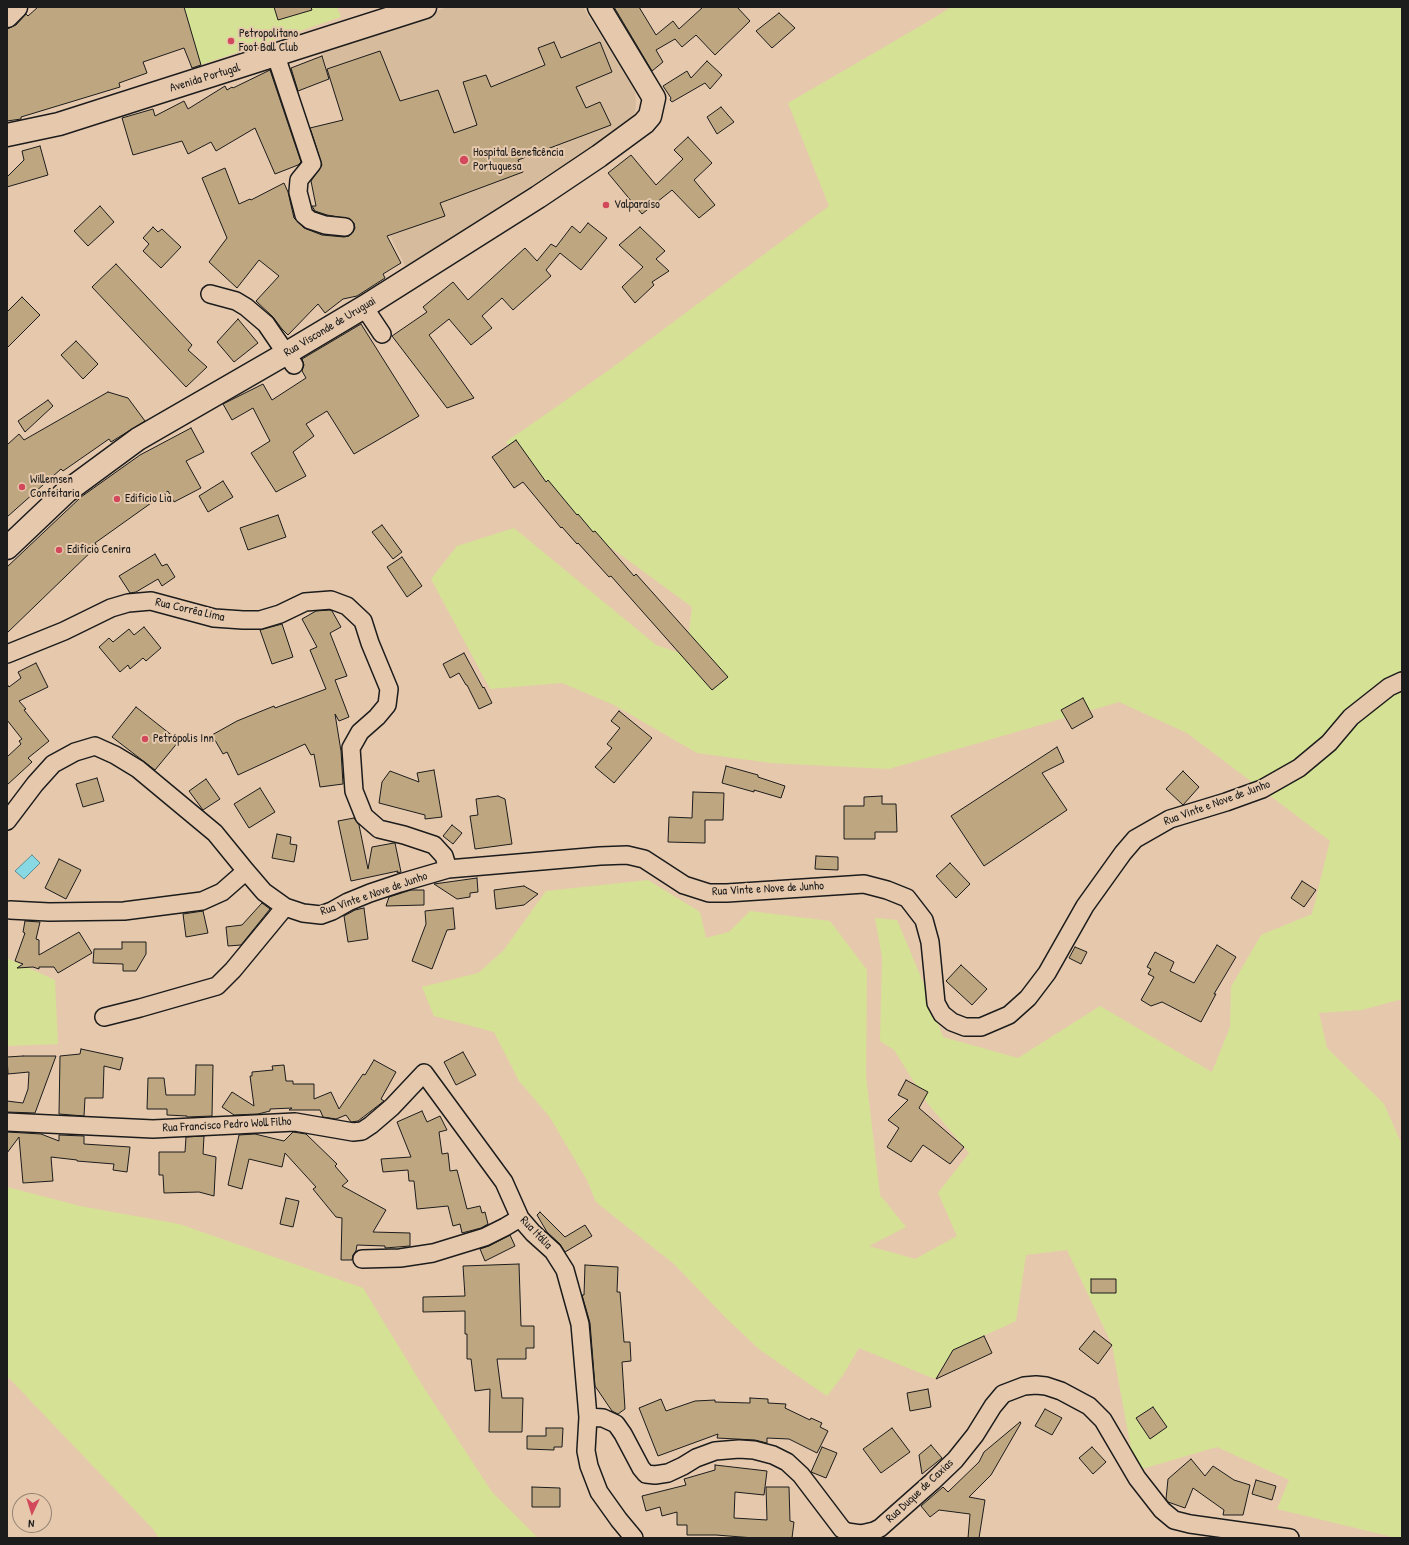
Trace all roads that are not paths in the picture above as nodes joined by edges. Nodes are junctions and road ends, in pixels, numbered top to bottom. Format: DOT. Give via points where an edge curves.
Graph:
graph roads {
  1 [pos="16,7"];
  2 [pos="425,7"];
  3 [pos="599,7"];
  4 [pos="7,16"];
  5 [pos="276,56"];
  6 [pos="7,135"];
  7 [pos="345,226"];
  8 [pos="210,294"];
  9 [pos="364,306"];
  10 [pos="382,334"];
  11 [pos="291,359"];
  12 [pos="7,548"];
  13 [pos="7,654"];
  14 [pos="1402,681"];
  15 [pos="7,821"];
  16 [pos="448,869"];
  17 [pos="246,871"];
  18 [pos="285,907"];
  19 [pos="10,910"];
  20 [pos="104,1017"];
  21 [pos="424,1074"];
  22 [pos="7,1122"];
  23 [pos="520,1218"];
  24 [pos="362,1259"];
  25 [pos="588,1416"];
  26 [pos="634,1538"];
  27 [pos="1290,1538"];
  1 -- 4 [label="street"];
  2 -- 5 [label="street, Avenida Portugal"];
  3 -- 9 [label="street, Rua Visconde de Uruguai" via="654,98 650,116 600,156"];
  5 -- 6 [label="street, Avenida Portugal" via="59,124"];
  5 -- 7 [label="street" via="312,164 300,180 298,192 304,215 325,225"];
  8 -- 11 [label="street" via="236,301 246,307 266,324"];
  9 -- 10 [label="street"];
  9 -- 11 [label="street, Rua Visconde de Uruguai"];
  11 -- 12 [label="street, Rua Visconde de Uruguai" via="138,439 66,492"];
  13 -- 16 [label="street, Rua Corrêa Lima" via="128,603 151,601 214,618 243,620 260,620 305,602 331,600 347,606 363,620 389,689 387,706 360,732 351,748 354,791 364,816 379,829 404,834 434,845 444,856"];
  14 -- 16 [label="street, Rua Vinte e Nove de Junho" via="1389,687 1352,717 1329,743 1299,768 1262,789 1170,818 1135,839 1085,906 1047,973 1028,998 1009,1015 982,1027 965,1027 952,1022 942,1014 936,1003 930,942 924,920 907,898 886,890 864,884 709,893 684,885 644,859 627,855"];
  15 -- 17 [label="street, Rua Vinte e Nove de Junho" via="52,764 75,752 95,746 138,769 169,794 216,833"];
  16 -- 18 [label="street, Rua Vinte e Nove de Junho" via="370,893 321,915"];
  17 -- 18 [label="street, Rua Vinte e Nove de Junho" via="264,892"];
  17 -- 19 [label="street" via="222,892 202,901 124,911"];
  18 -- 20 [label="street" via="217,986"];
  21 -- 22 [label="street, Rua Francisco Pedro Woll Filho" via="371,1125 353,1132 295,1122 153,1129"];
  21 -- 23 [label="street, Rua Itália" via="504,1182"];
  23 -- 24 [label="street" via="485,1237 433,1253 400,1258"];
  23 -- 25 [label="street, Rua Itália" via="553,1251 565,1270 580,1324"];
  25 -- 26 [label="street" via="586,1451 589,1466 599,1492"];
  25 -- 27 [label="street, Rua Duque de Caxias" via="603,1418 616,1424 641,1468 646,1474 655,1476 668,1473 715,1451 754,1450 773,1455 787,1462 801,1475 842,1529 861,1534 880,1528 955,1460 1003,1394 1024,1386 1046,1386 1089,1406 1103,1420 1137,1478 1162,1510 1174,1520"];
}
